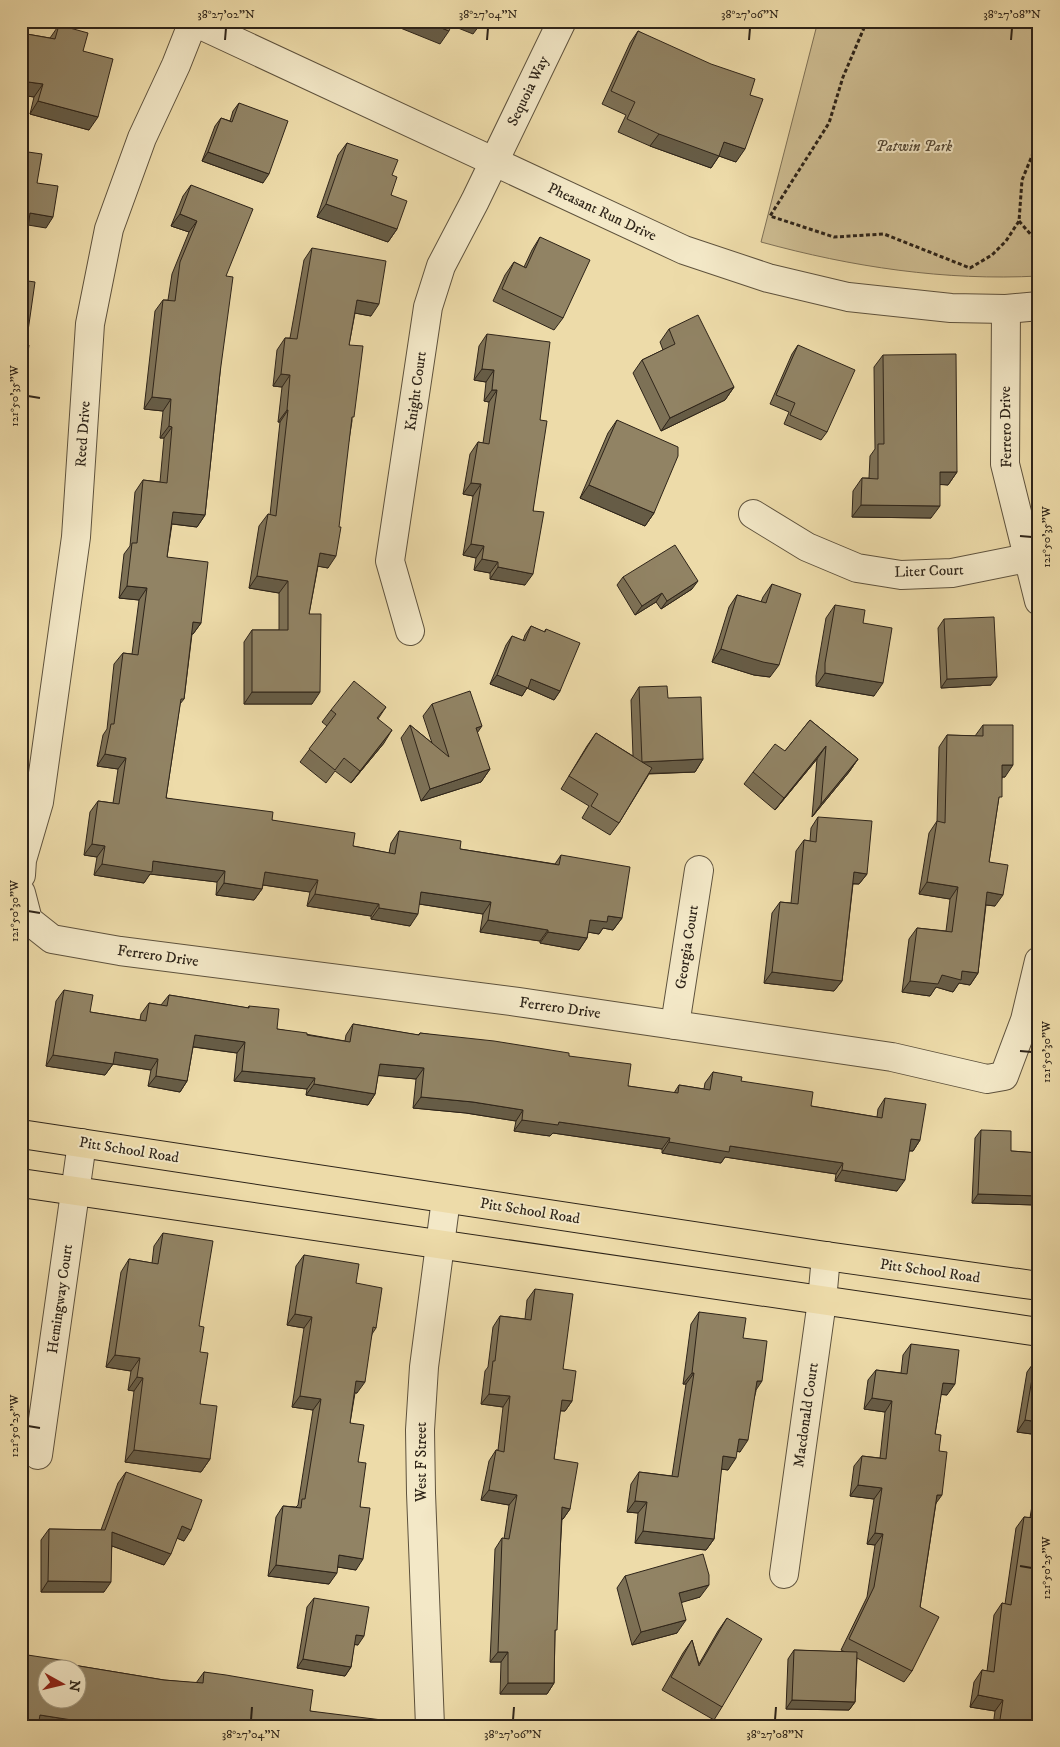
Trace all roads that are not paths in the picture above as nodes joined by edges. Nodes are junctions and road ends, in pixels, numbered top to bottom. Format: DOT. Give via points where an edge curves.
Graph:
graph roads {
  1 [pos="193,21"];
  2 [pos="562,21"];
  3 [pos="493,162"];
  4 [pos="1039,306"];
  5 [pos="1006,310"];
  6 [pos="753,514"];
  7 [pos="1027,558"];
  8 [pos="1039,601"];
  9 [pos="410,631"];
  10 [pos="22,867"];
  11 [pos="699,870"];
  12 [pos="21,893"];
  13 [pos="1039,960"];
  14 [pos="675,1025"];
  15 [pos="21,1134"];
  16 [pos="82,1143"];
  17 [pos="21,1183"];
  18 [pos="75,1190"];
  19 [pos="446,1199"];
  20 [pos="440,1244"];
  21 [pos="826,1256"];
  22 [pos="1039,1286"];
  23 [pos="822,1300"];
  24 [pos="1039,1332"];
  25 [pos="38,1455"];
  26 [pos="784,1574"];
  27 [pos="430,1726"];
  1 -- 3 [label="street, Pheasant Run Drive"];
  1 -- 10 [label="street, Reed Drive" via="142,138 109,229 92,314 76,537 38,802"];
  2 -- 3 [label="street, Sequoia Way"];
  3 -- 5 [label="street, Pheasant Run Drive" via="684,250 768,278 848,297 951,308"];
  3 -- 9 [label="street, Knight Court" via="441,266 428,307 390,561"];
  4 -- 5 [label="street, Pheasant Run Drive"];
  5 -- 7 [label="street, Ferrero Drive" via="1005,464"];
  6 -- 7 [label="street, Liter Court" via="807,547 857,568 901,575 952,573"];
  7 -- 8 [label="street, Ferrero Drive"];
  11 -- 14 [label="street, Georgia Court"];
  12 -- 14 [label="street, Ferrero Drive" via="28,920 52,939 120,951"];
  13 -- 14 [label="street, Ferrero Drive" via="1025,1020 1004,1076 987,1079 892,1058"];
  15 -- 16 [label="main road, Pitt School Road"];
  16 -- 18 [label="street, Hemingway Court"];
  16 -- 19 [label="main road, Pitt School Road"];
  17 -- 18 [label="main road"];
  18 -- 20 [label="main road"];
  18 -- 25 [label="street, Hemingway Court"];
  19 -- 20 [label="street, West F Street"];
  19 -- 21 [label="main road, Pitt School Road"];
  20 -- 23 [label="main road"];
  20 -- 27 [label="street, West F Street" via="424,1367 420,1430"];
  21 -- 22 [label="main road, Pitt School Road"];
  21 -- 23 [label="street, Macdonald Court"];
  23 -- 24 [label="main road"];
  23 -- 26 [label="street, Macdonald Court"];
}
